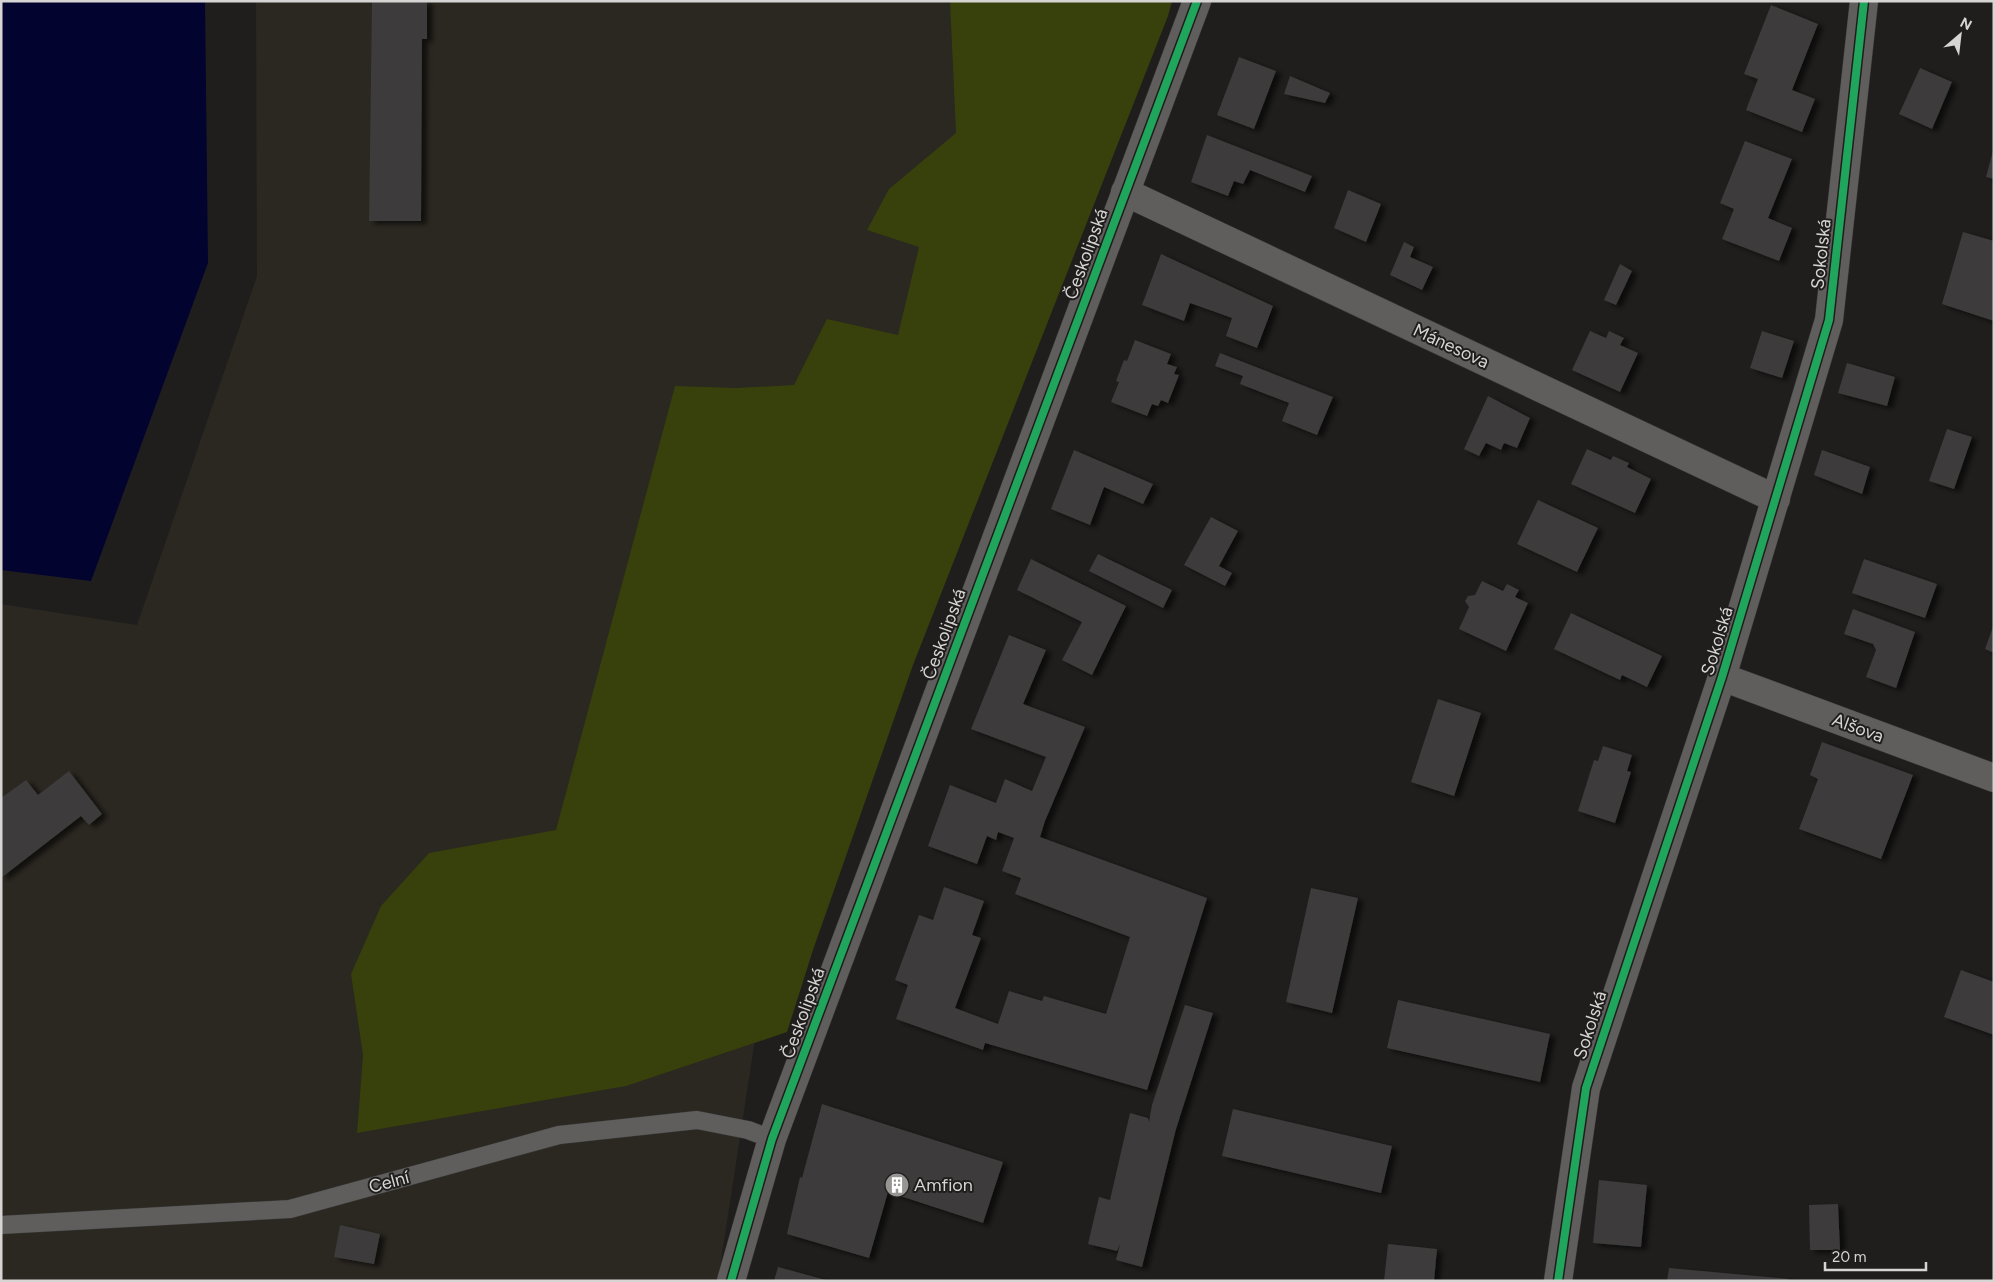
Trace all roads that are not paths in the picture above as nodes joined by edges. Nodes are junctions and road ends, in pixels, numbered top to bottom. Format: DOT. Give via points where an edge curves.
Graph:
graph roads {
  1 [pos="1197,1"];
  2 [pos="1864,1"];
  3 [pos="1125,192"];
  4 [pos="1776,499"];
  5 [pos="1722,677"];
  6 [pos="1994,778"];
  7 [pos="772,1139"];
  8 [pos="1,1225"];
  9 [pos="731,1281"];
  10 [pos="1558,1281"];
  1 -- 3 [label="street, Českolipská"];
  2 -- 4 [label="street, Sokolská" via="1829,320"];
  3 -- 4 [label="street, Mánesova"];
  3 -- 7 [label="street, Českolipská"];
  4 -- 5 [label="street, Sokolská"];
  5 -- 6 [label="street, Alšova"];
  5 -- 10 [label="street, Sokolská" via="1586,1088"];
  7 -- 8 [label="lane, Celní" via="748,1130 697,1120 559,1135 290,1209"];
  7 -- 9 [label="street, Českolipská"];
}
